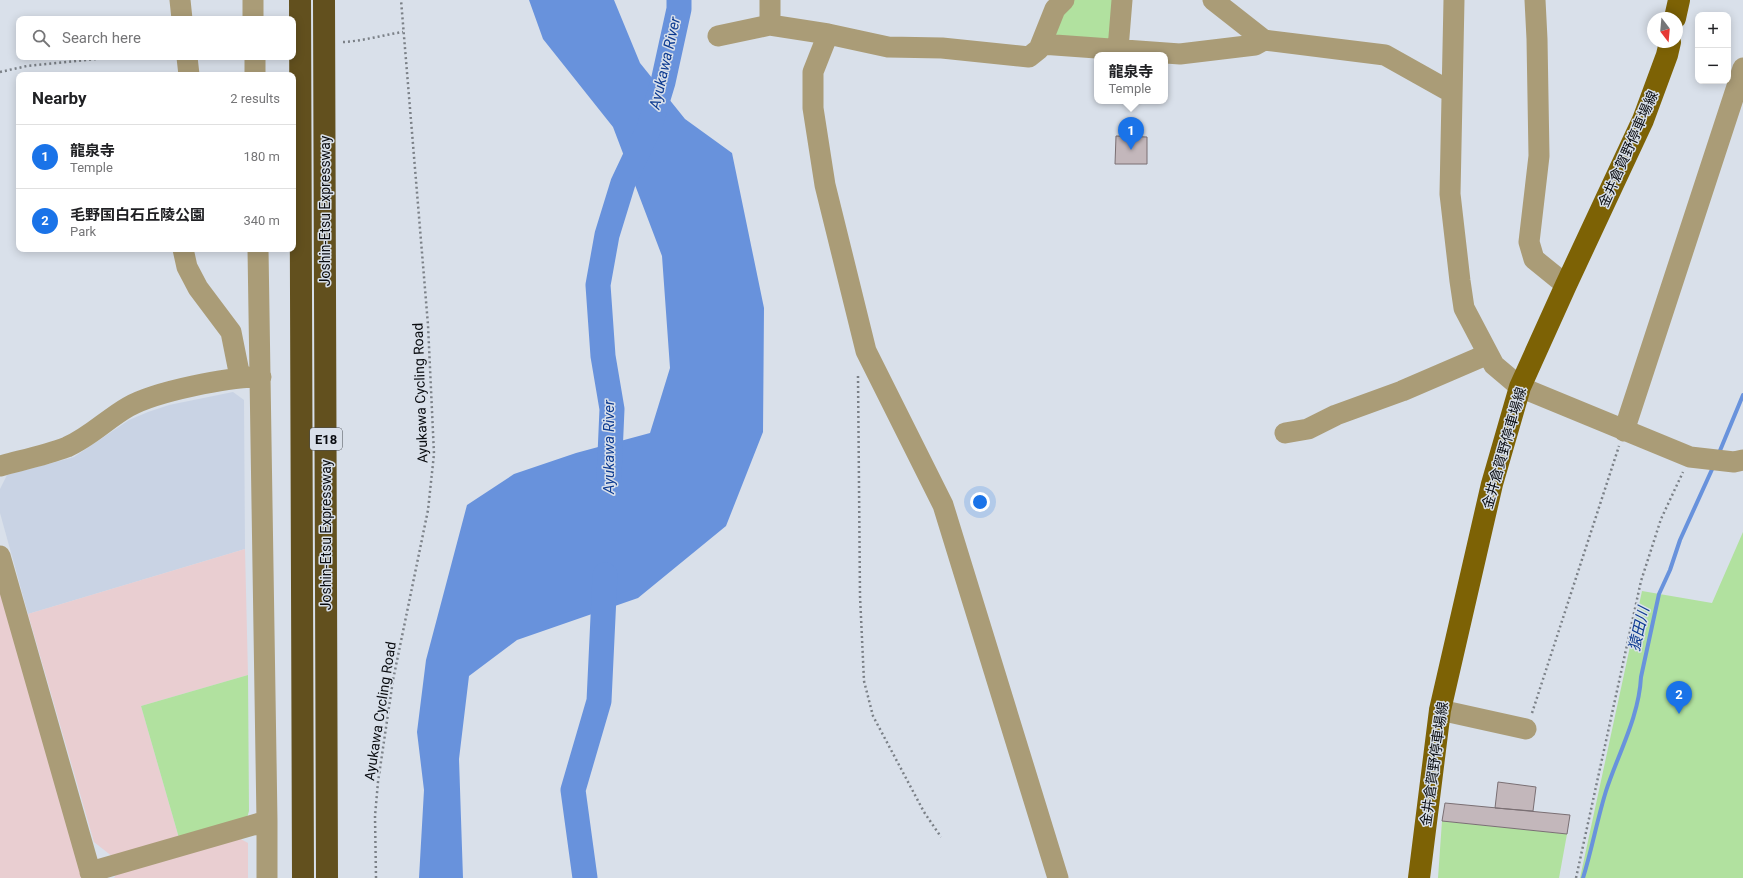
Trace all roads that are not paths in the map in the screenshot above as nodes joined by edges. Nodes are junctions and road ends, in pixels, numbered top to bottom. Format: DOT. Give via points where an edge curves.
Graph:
graph roads {
  1 [pos="180,0"];
  2 [pos="253,0"];
  3 [pos="300,0"];
  4 [pos="324,0"];
  5 [pos="770,0"];
  6 [pos="1064,0"];
  7 [pos="1122,0"];
  8 [pos="1213,0"];
  9 [pos="1454,0"];
  10 [pos="1535,0"];
  11 [pos="1679,0"];
  12 [pos="1676,12"];
  13 [pos="182,16"];
  14 [pos="254,16"];
  15 [pos="770,25"];
  16 [pos="828,34"];
  17 [pos="718,36"];
  18 [pos="1264,40"];
  19 [pos="1042,44"];
  20 [pos="1669,48"];
  21 [pos="1118,49"];
  22 [pos="1155,52"];
  23 [pos="1168,53"];
  24 [pos="187,60"];
  25 [pos="255,60"];
  26 [pos="1743,68"];
  27 [pos="189,72"];
  28 [pos="255,72"];
  29 [pos="1451,92"];
  30 [pos="184,252"];
  31 [pos="258,252"];
  32 [pos="1566,285"];
  33 [pos="1488,354"];
  34 [pos="240,377"];
  35 [pos="261,377"];
  36 [pos="1520,387"];
  37 [pos="1624,430"];
  38 [pos="1285,433"];
  39 [pos="1743,460"];
  40 [pos="0,466"];
  41 [pos="0,556"];
  42 [pos="1440,710"];
  43 [pos="1526,729"];
  44 [pos="267,821"];
  45 [pos="91,875"];
  46 [pos="267,878"];
  47 [pos="303,878"];
  48 [pos="327,878"];
  49 [pos="1058,878"];
  50 [pos="1419,878"];
  1 -- 13 [label="street"];
  2 -- 14 [label="street"];
  3 -- 47 [label="highway, Joshin-Etsu Expressway / E18"];
  4 -- 48 [label="highway, Joshin-Etsu Expressway / E18"];
  5 -- 15 [label="street"];
  6 -- 19 [label="street" via="1055,9"];
  7 -- 21 [label="street"];
  8 -- 18 [label="street"];
  9 -- 29 [label="street"];
  10 -- 32 [label="street" via="1539,156 1529,242 1534,259"];
  11 -- 12 [label="main road"];
  15 -- 16 [label="street"];
  15 -- 17 [label="street"];
  16 -- 19 [label="street" via="888,47 942,48 1029,57"];
  16 -- 49 [label="street" via="814,72 813,108 825,185 866,351 943,506"];
  18 -- 23 [label="street" via="1255,45 1180,54"];
  18 -- 29 [label="street" via="1385,55"];
  19 -- 21 [label="street"];
  20 -- 32 [label="main road, 金井倉賀野停車場線" via="1644,120"];
  21 -- 22 [label="street"];
  24 -- 27 [label="street"];
  25 -- 28 [label="street"];
  26 -- 37 [label="street"];
  29 -- 33 [label="street" via="1450,194 1460,281 1464,308"];
  30 -- 34 [label="street" via="187,267 198,288 231,332"];
  31 -- 35 [label="street"];
  32 -- 36 [label="main road, 金井倉賀野停車場線"];
  33 -- 36 [label="street" via="1494,365"];
  33 -- 38 [label="street" via="1402,391 1336,415 1308,429"];
  34 -- 35 [label="street"];
  34 -- 40 [label="street" via="165,393 129,406 85,438 66,447"];
  35 -- 44 [label="street"];
  36 -- 37 [label="street"];
  36 -- 42 [label="main road, 金井倉賀野停車場線" via="1492,484"];
  37 -- 39 [label="street" via="1690,457 1734,462"];
  41 -- 45 [label="street"];
  42 -- 43 [label="street"];
  42 -- 50 [label="main road, 金井倉賀野停車場線"];
  44 -- 45 [label="street"];
  44 -- 46 [label="street"];
}
